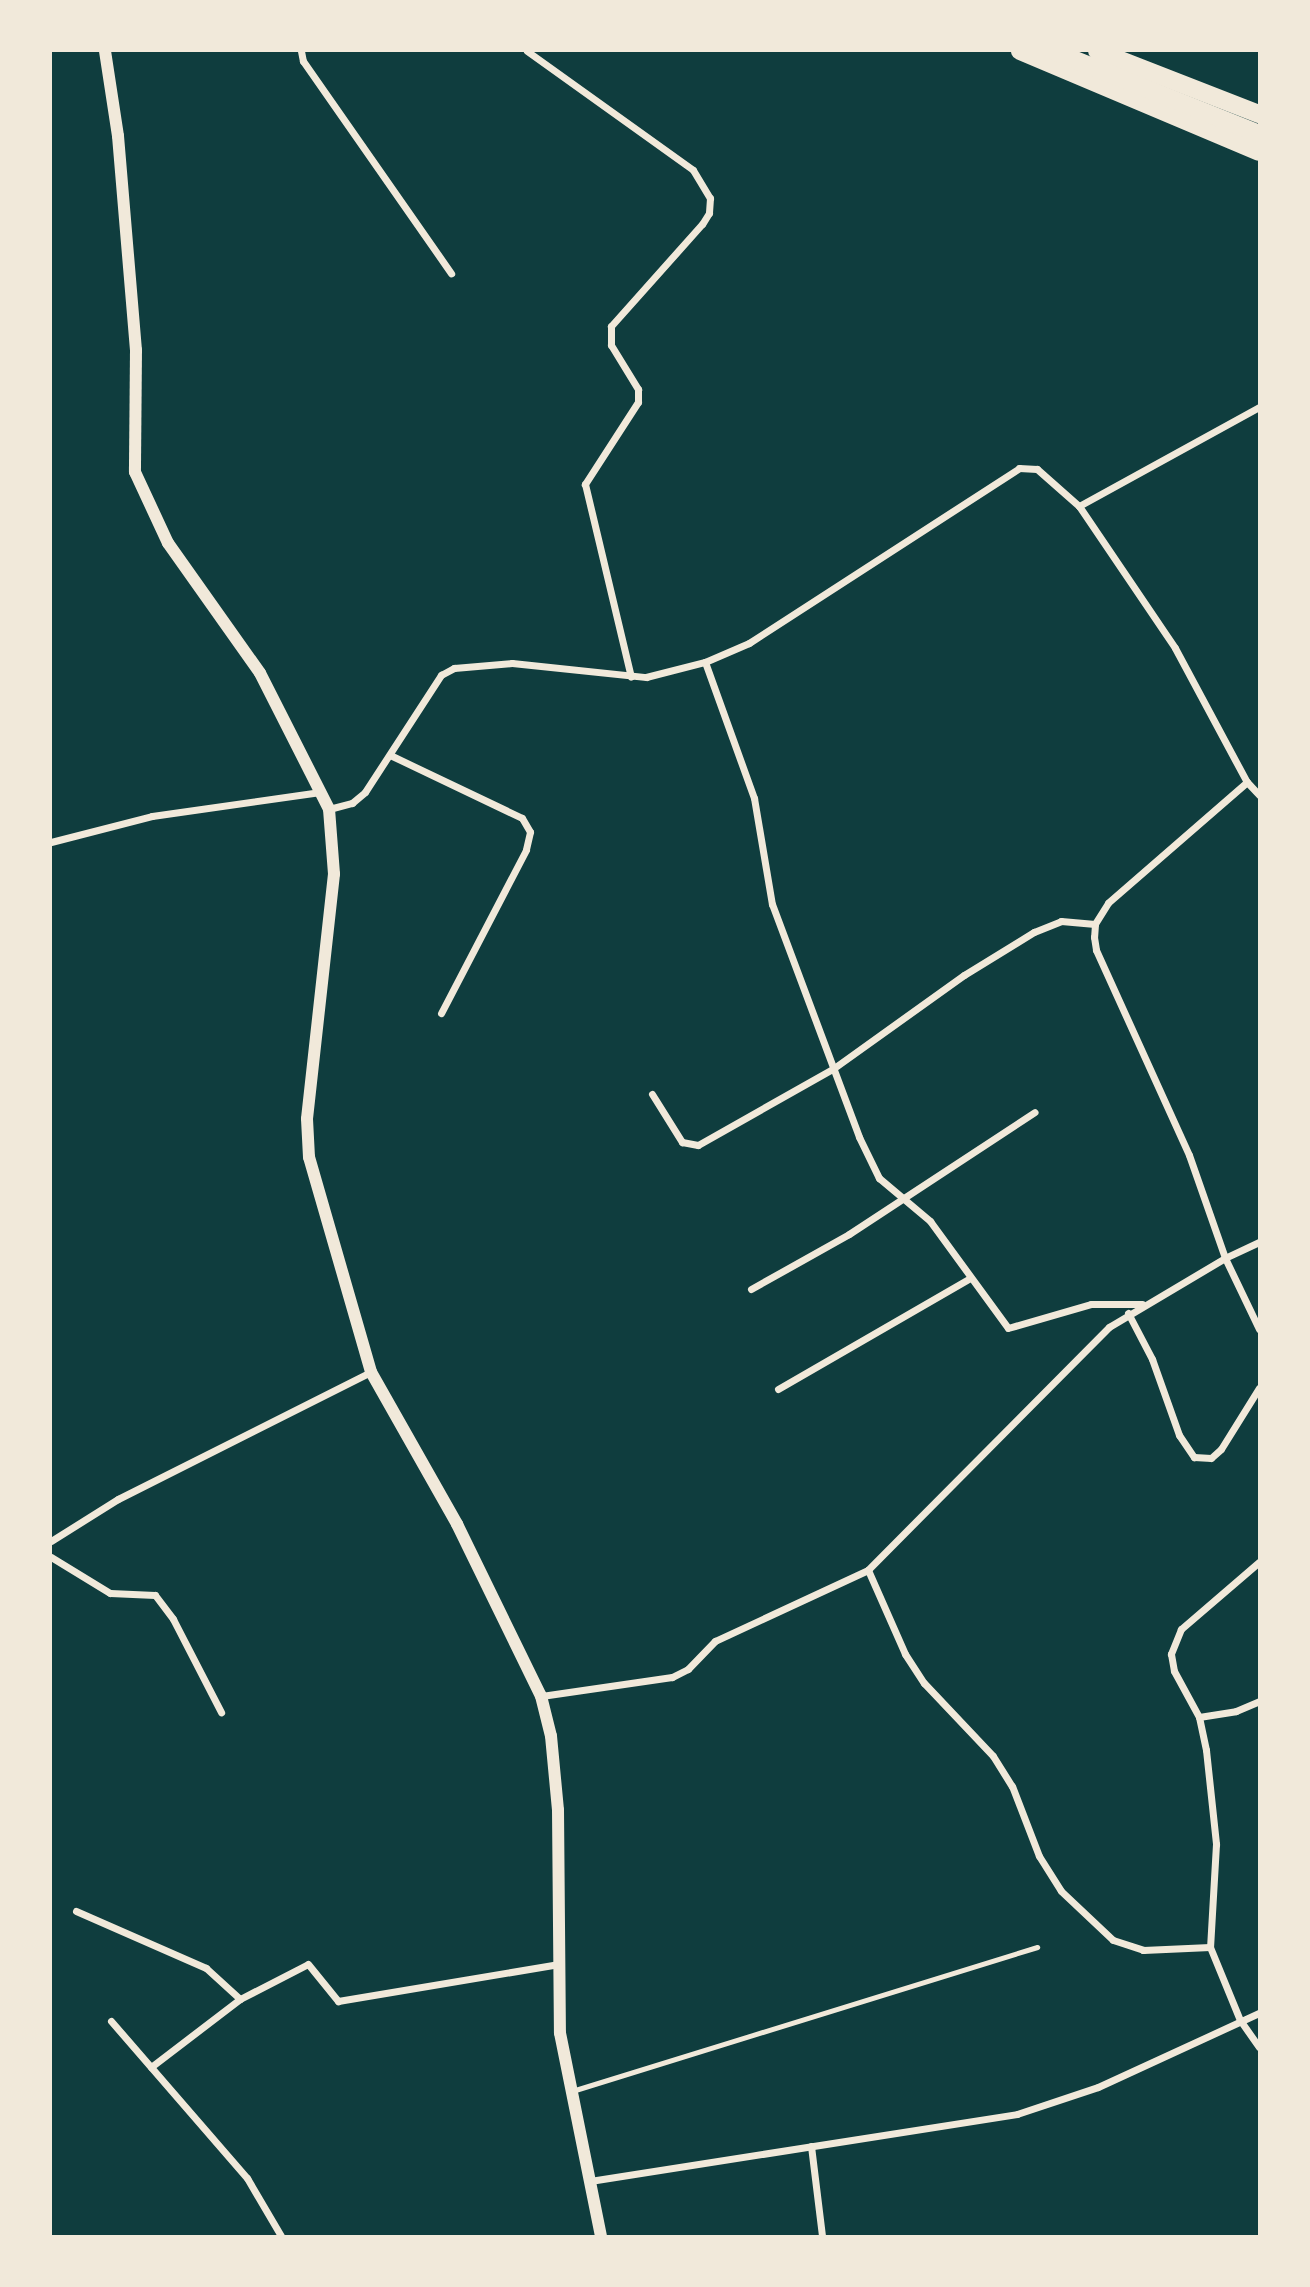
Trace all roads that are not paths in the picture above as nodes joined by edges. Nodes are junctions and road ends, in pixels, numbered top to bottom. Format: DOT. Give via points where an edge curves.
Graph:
graph roads {
  1 [pos="105,51"];
  2 [pos="301,51"];
  3 [pos="527,51"];
  4 [pos="1020,51"];
  5 [pos="1053,51"];
  6 [pos="1097,51"];
  7 [pos="1259,114"];
  8 [pos="1259,134"];
  9 [pos="1259,152"];
  10 [pos="451,273"];
  11 [pos="1259,407"];
  12 [pos="1079,506"];
  13 [pos="705,662"];
  14 [pos="631,677"];
  15 [pos="390,755"];
  16 [pos="1247,782"];
  17 [pos="320,792"];
  18 [pos="1259,795"];
  19 [pos="329,809"];
  20 [pos="51,842"];
  21 [pos="1095,924"];
  22 [pos="440,1013"];
  23 [pos="834,1068"];
  24 [pos="652,1094"];
  25 [pos="1035,1112"];
  26 [pos="905,1199"];
  27 [pos="1259,1242"];
  28 [pos="1225,1258"];
  29 [pos="970,1278"];
  30 [pos="751,1289"];
  31 [pos="1142,1304"];
  32 [pos="1128,1313"];
  33 [pos="1259,1329"];
  34 [pos="371,1372"];
  35 [pos="1259,1388"];
  36 [pos="778,1390"];
  37 [pos="51,1541"];
  38 [pos="51,1557"];
  39 [pos="1259,1562"];
  40 [pos="868,1570"];
  41 [pos="541,1696"];
  42 [pos="1259,1701"];
  43 [pos="221,1712"];
  44 [pos="1199,1717"];
  45 [pos="76,1911"];
  46 [pos="1037,1947"];
  47 [pos="1210,1947"];
  48 [pos="559,1964"];
  49 [pos="240,1999"];
  50 [pos="1259,2013"];
  51 [pos="1240,2020"];
  52 [pos="111,2021"];
  53 [pos="1259,2047"];
  54 [pos="151,2067"];
  55 [pos="572,2091"];
  56 [pos="811,2146"];
  57 [pos="590,2181"];
  58 [pos="282,2236"];
  59 [pos="601,2236"];
  60 [pos="822,2236"];
  1 -- 17 [label="street" via="118,136 136,350 135,472 168,543 260,673"];
  2 -- 10 [label="street" via="303,61"];
  3 -- 14 [label="street" via="683,162 702,179 710,198 709,213 702,223 611,326 611,345 638,389 638,402 585,484"];
  4 -- 9 [label="main road"];
  5 -- 8 [label="main road"];
  6 -- 7 [label="main road"];
  11 -- 12 [label="street"];
  12 -- 13 [label="street" via="1037,469 1019,468 749,643"];
  12 -- 16 [label="street" via="1175,648"];
  13 -- 14 [label="street"];
  13 -- 23 [label="street" via="754,798 772,904"];
  14 -- 15 [label="street" via="512,663 454,667 441,675"];
  15 -- 19 [label="street" via="365,792 352,803"];
  15 -- 22 [label="street" via="504,808 522,818 530,832 526,850"];
  16 -- 18 [label="street"];
  16 -- 21 [label="street" via="1108,903"];
  17 -- 19 [label="street"];
  17 -- 20 [label="street" via="152,816"];
  19 -- 34 [label="street" via="334,874 307,1119 309,1157"];
  21 -- 23 [label="street" via="1046,925 964,975"];
  21 -- 28 [label="street" via="1096,950 1189,1155"];
  23 -- 24 [label="street" via="691,1147 682,1142"];
  23 -- 26 [label="street" via="879,1178"];
  25 -- 26 [label="street"];
  26 -- 29 [label="street" via="930,1222"];
  26 -- 30 [label="street"];
  27 -- 28 [label="street"];
  28 -- 31 [label="street"];
  28 -- 33 [label="street"];
  29 -- 31 [label="street" via="1008,1328 1091,1304"];
  29 -- 36 [label="street"];
  31 -- 32 [label="street"];
  32 -- 35 [label="street" via="1152,1359 1179,1435 1194,1457 1211,1458 1221,1449"];
  32 -- 40 [label="street" via="1079,1354"];
  34 -- 37 [label="street" via="118,1499"];
  34 -- 41 [label="street" via="457,1524"];
  38 -- 43 [label="street" via="110,1593 155,1595 173,1619"];
  39 -- 44 [label="street" via="1173,1641 1174,1671"];
  40 -- 41 [label="street" via="715,1641 688,1669 673,1676"];
  40 -- 47 [label="street" via="905,1654 924,1683 993,1756 1012,1786 1039,1856 1061,1891 1113,1940 1143,1950"];
  41 -- 48 [label="street" via="551,1736 558,1810"];
  42 -- 44 [label="street" via="1236,1711"];
  44 -- 47 [label="street" via="1216,1844"];
  45 -- 49 [label="street" via="206,1968"];
  46 -- 55 [label="lane"];
  47 -- 51 [label="street"];
  48 -- 49 [label="street" via="338,2001 308,1964"];
  48 -- 55 [label="street" via="560,2033"];
  49 -- 54 [label="street"];
  50 -- 51 [label="street"];
  51 -- 53 [label="street"];
  51 -- 56 [label="street" via="1066,2100 1017,2114"];
  52 -- 54 [label="street"];
  54 -- 58 [label="street" via="247,2178"];
  55 -- 57 [label="street"];
  56 -- 57 [label="street"];
  56 -- 60 [label="street"];
  57 -- 59 [label="street"];
}
